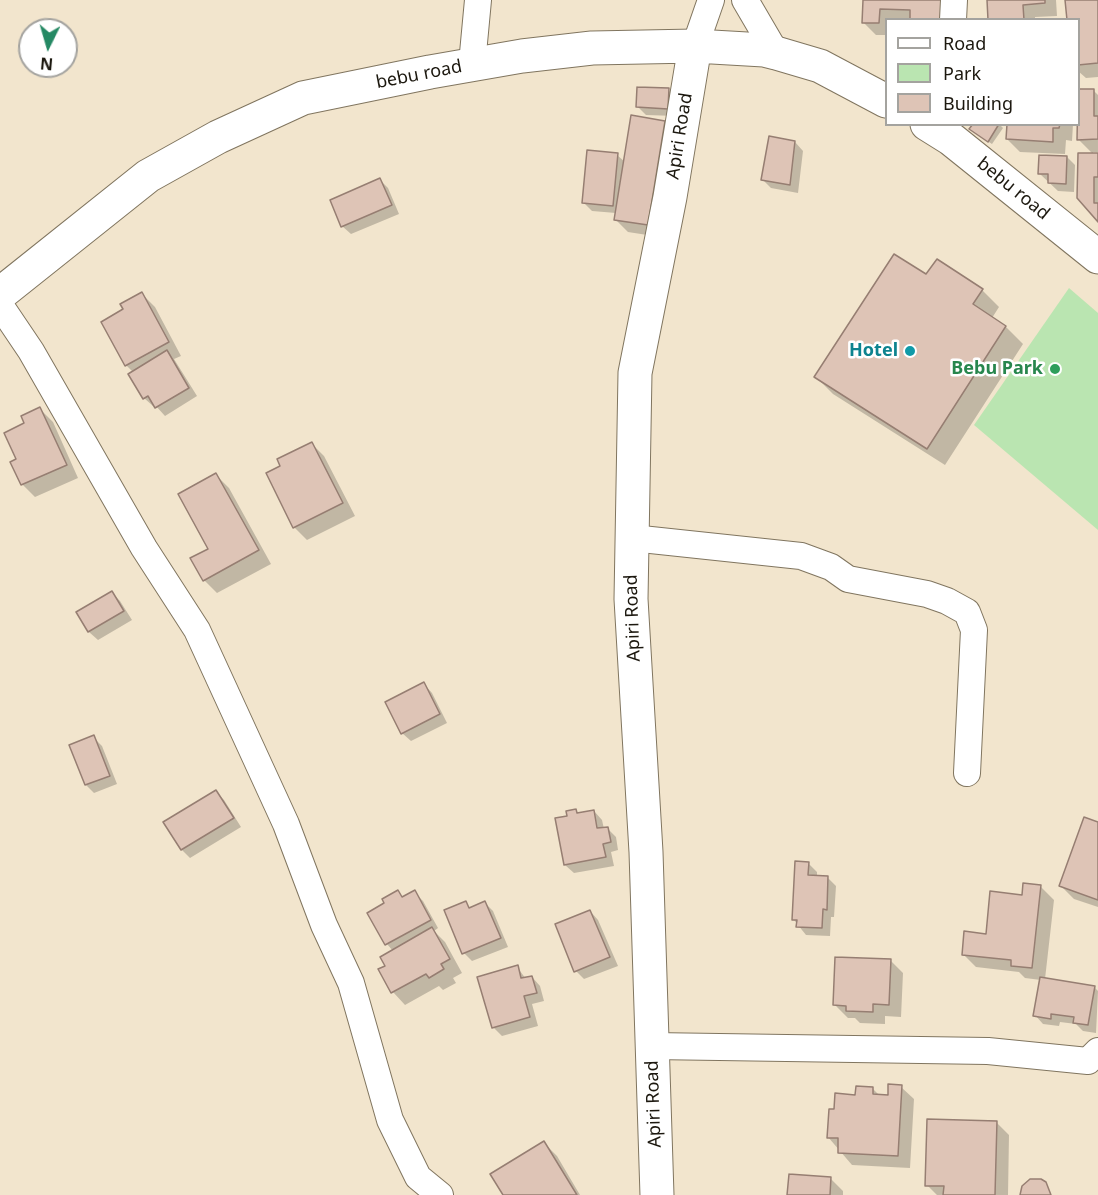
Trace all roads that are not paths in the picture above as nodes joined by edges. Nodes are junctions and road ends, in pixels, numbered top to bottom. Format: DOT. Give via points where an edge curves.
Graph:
graph roads {
  1 [pos="478,0"];
  2 [pos="711,0"];
  3 [pos="745,0"];
  4 [pos="954,0"];
  5 [pos="953,18"];
  6 [pos="695,46"];
  7 [pos="776,53"];
  8 [pos="472,64"];
  9 [pos="885,100"];
  10 [pos="943,129"];
  11 [pos="1098,257"];
  12 [pos="0,294"];
  13 [pos="0,305"];
  14 [pos="632,538"];
  15 [pos="967,773"];
  16 [pos="652,1046"];
  17 [pos="1098,1051"];
  18 [pos="440,1195"];
  19 [pos="657,1195"];
  1 -- 8 [label="street"];
  2 -- 6 [label="street"];
  3 -- 7 [label="street"];
  4 -- 5 [label="street"];
  6 -- 7 [label="street, bebu road"];
  6 -- 8 [label="street, bebu road" via="592,48"];
  6 -- 14 [label="street, Apiri Road" via="635,373"];
  7 -- 9 [label="street, bebu road" via="820,66"];
  8 -- 12 [label="street, bebu road" via="303,98 218,137 148,176"];
  10 -- 11 [label="street, bebu road"];
  13 -- 18 [label="street" via="197,630 286,824 324,926 351,982 390,1120 418,1177"];
  14 -- 15 [label="street" via="801,556 831,567 848,579 927,594 968,612 974,630"];
  14 -- 16 [label="street, Apiri Road" via="631,599 646,852"];
  16 -- 17 [label="street" via="988,1051 1088,1061"];
  16 -- 19 [label="street, Apiri Road"];
}
